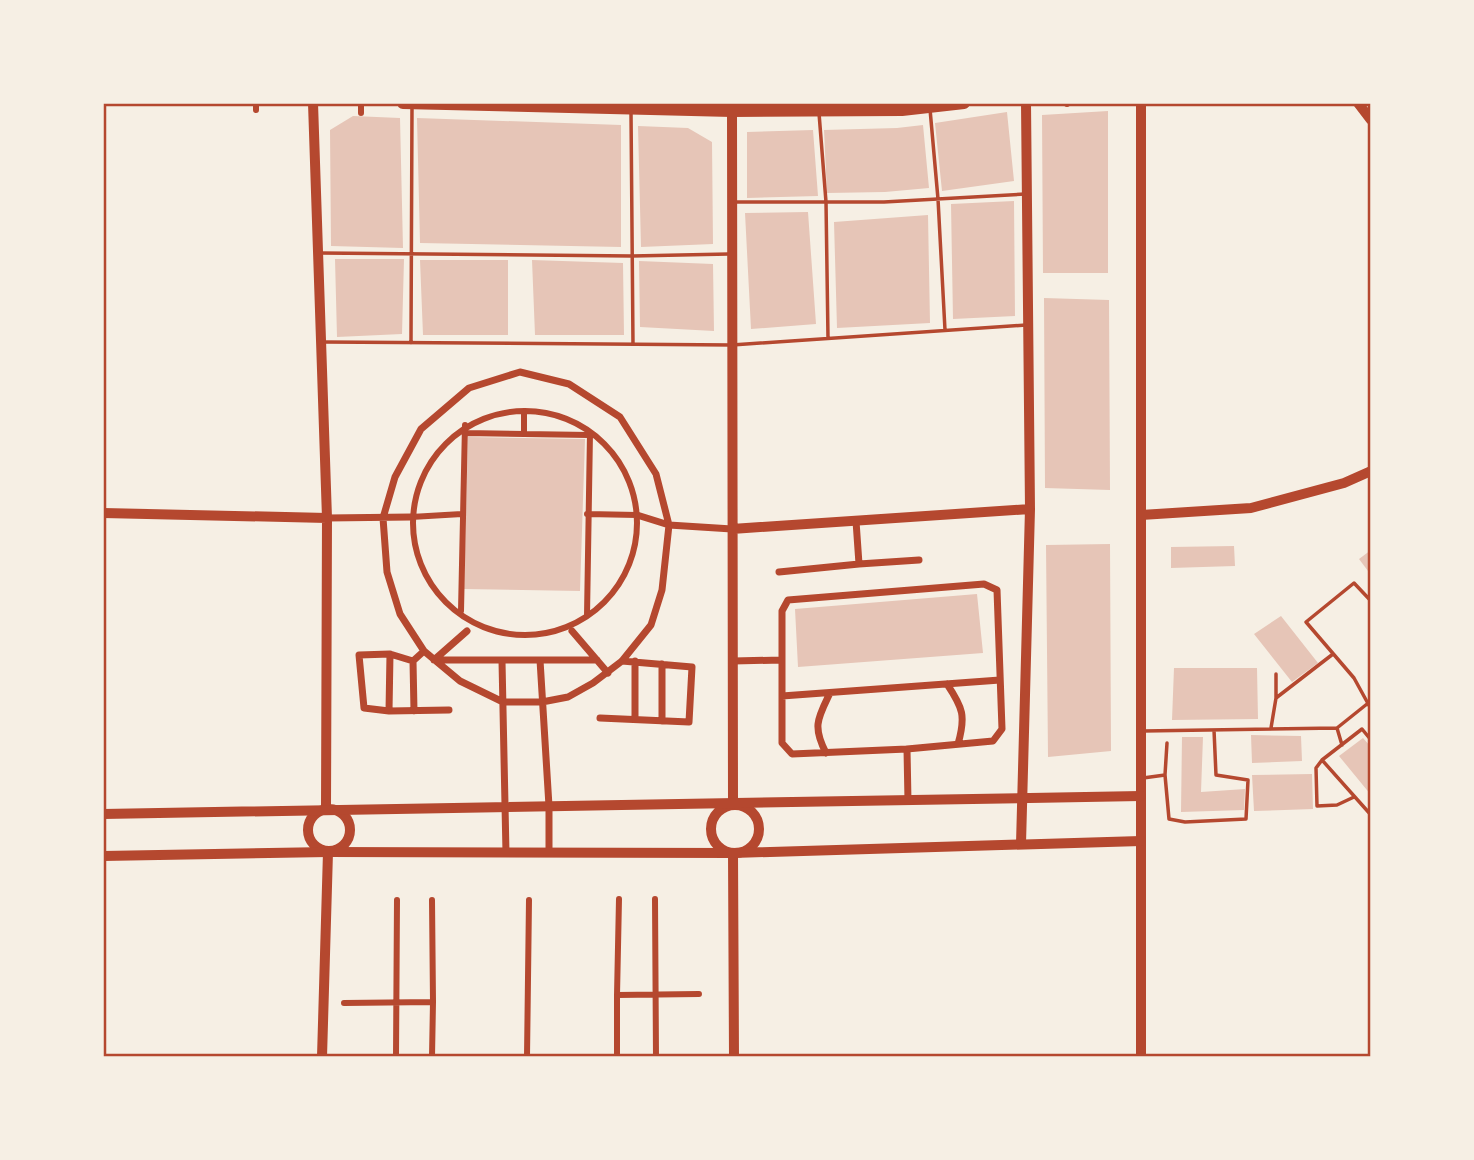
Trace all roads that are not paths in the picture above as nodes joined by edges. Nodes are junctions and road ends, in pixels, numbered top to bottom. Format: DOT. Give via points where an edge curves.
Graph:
graph roads {
  1 [pos="313,103"];
  2 [pos="361,103"];
  3 [pos="403,103"];
  4 [pos="412,103"];
  5 [pos="964,103"];
  6 [pos="1026,103"];
  7 [pos="1141,103"];
  8 [pos="1358,103"];
  9 [pos="732,107"];
  10 [pos="930,107"];
  11 [pos="631,109"];
  12 [pos="819,111"];
  13 [pos="361,113"];
  14 [pos="1371,120"];
  15 [pos="1027,194"];
  16 [pos="938,199"];
  17 [pos="732,201"];
  18 [pos="826,202"];
  19 [pos="318,253"];
  20 [pos="411,254"];
  21 [pos="732,254"];
  22 [pos="632,256"];
  23 [pos="1028,325"];
  24 [pos="946,330"];
  25 [pos="828,338"];
  26 [pos="321,342"];
  27 [pos="411,343"];
  28 [pos="633,344"];
  29 [pos="732,345"];
  30 [pos="524,411"];
  31 [pos="465,429"];
  32 [pos="524,434"];
  33 [pos="589,434"];
  34 [pos="1371,471"];
  35 [pos="1030,509"];
  36 [pos="103,513"];
  37 [pos="462,514"];
  38 [pos="587,514"];
  39 [pos="637,515"];
  40 [pos="1141,515"];
  41 [pos="411,517"];
  42 [pos="327,518"];
  43 [pos="383,518"];
  44 [pos="856,521"];
  45 [pos="669,525"];
  46 [pos="732,529"];
  47 [pos="919,560"];
  48 [pos="859,564"];
  49 [pos="779,572"];
  50 [pos="1371,601"];
  51 [pos="461,611"];
  52 [pos="587,616"];
  53 [pos="478,621"];
  54 [pos="572,628"];
  55 [pos="467,631"];
  56 [pos="424,651"];
  57 [pos="390,654"];
  58 [pos="1334,654"];
  59 [pos="434,660"];
  60 [pos="540,660"];
  61 [pos="597,660"];
  62 [pos="782,660"];
  63 [pos="414,661"];
  64 [pos="502,661"];
  65 [pos="622,661"];
  66 [pos="635,661"];
  67 [pos="733,661"];
  68 [pos="662,664"];
  69 [pos="608,673"];
  70 [pos="1276,674"];
  71 [pos="1000,680"];
  72 [pos="947,684"];
  73 [pos="830,693"];
  74 [pos="782,696"];
  75 [pos="1276,698"];
  76 [pos="503,702"];
  77 [pos="542,702"];
  78 [pos="1367,704"];
  79 [pos="1371,709"];
  80 [pos="414,710"];
  81 [pos="449,710"];
  82 [pos="389,711"];
  83 [pos="600,718"];
  84 [pos="635,718"];
  85 [pos="662,721"];
  86 [pos="1337,728"];
  87 [pos="1271,729"];
  88 [pos="1214,730"];
  89 [pos="1141,732"];
  90 [pos="1371,740"];
  91 [pos="1167,743"];
  92 [pos="958,744"];
  93 [pos="1342,745"];
  94 [pos="907,748"];
  95 [pos="826,752"];
  96 [pos="1322,760"];
  97 [pos="1165,775"];
  98 [pos="1141,779"];
  99 [pos="1141,796"];
  100 [pos="1354,797"];
  101 [pos="1022,798"];
  102 [pos="908,800"];
  103 [pos="733,804"];
  104 [pos="549,806"];
  105 [pos="505,807"];
  106 [pos="326,809"];
  107 [pos="103,814"];
  108 [pos="1371,815"];
  109 [pos="1141,841"];
  110 [pos="1021,844"];
  111 [pos="328,852"];
  112 [pos="506,853"];
  113 [pos="549,853"];
  114 [pos="733,853"];
  115 [pos="103,856"];
  116 [pos="618,899"];
  117 [pos="655,899"];
  118 [pos="397,900"];
  119 [pos="432,900"];
  120 [pos="529,900"];
  121 [pos="699,994"];
  122 [pos="618,995"];
  123 [pos="655,995"];
  124 [pos="397,1002"];
  125 [pos="433,1002"];
  126 [pos="344,1003"];
  127 [pos="322,1057"];
  128 [pos="396,1057"];
  129 [pos="432,1057"];
  130 [pos="527,1057"];
  131 [pos="617,1057"];
  132 [pos="656,1057"];
  133 [pos="734,1057"];
  134 [pos="1141,1057"];
  1 -- 19 [label="street"];
  2 -- 13 [label="street"];
  3 -- 4 [label="highway"];
  4 -- 11 [label="highway"];
  4 -- 20 [label="lane"];
  5 -- 10 [label="highway"];
  6 -- 15 [label="street"];
  7 -- 40 [label="street"];
  8 -- 14 [label="street"];
  9 -- 11 [label="highway"];
  9 -- 12 [label="highway"];
  9 -- 17 [label="street"];
  10 -- 12 [label="highway"];
  10 -- 16 [label="lane"];
  11 -- 22 [label="lane"];
  12 -- 18 [label="lane"];
  15 -- 16 [label="lane"];
  15 -- 23 [label="street"];
  16 -- 18 [label="lane"];
  16 -- 24 [label="lane"];
  17 -- 18 [label="lane"];
  17 -- 21 [label="street"];
  18 -- 25 [label="lane"];
  19 -- 20 [label="lane"];
  19 -- 26 [label="street"];
  20 -- 22 [label="lane"];
  20 -- 27 [label="lane"];
  21 -- 22 [label="lane"];
  21 -- 29 [label="street"];
  22 -- 28 [label="lane"];
  23 -- 24 [label="lane"];
  23 -- 35 [label="street"];
  24 -- 25 [label="lane"];
  25 -- 29 [label="lane"];
  26 -- 27 [label="lane"];
  26 -- 42 [label="street"];
  27 -- 28 [label="lane"];
  28 -- 29 [label="lane"];
  29 -- 46 [label="street"];
  30 -- 31 [label="street"];
  30 -- 32 [label="street"];
  30 -- 33 [label="street" via="561,417"];
  31 -- 32 [label="street"];
  31 -- 37 [label="street"];
  31 -- 41 [label="street" via="432,458"];
  32 -- 33 [label="street"];
  33 -- 38 [label="street"];
  33 -- 39 [label="street" via="613,453 627,475"];
  34 -- 40 [label="street" via="1344,483 1251,508"];
  35 -- 44 [label="street"];
  35 -- 101 [label="street"];
  36 -- 42 [label="street"];
  37 -- 41 [label="street"];
  37 -- 51 [label="street"];
  38 -- 39 [label="street"];
  38 -- 52 [label="street"];
  39 -- 45 [label="street"];
  39 -- 52 [label="street" via="632,565 617,593"];
  40 -- 89 [label="street"];
  41 -- 43 [label="street"];
  41 -- 51 [label="street" via="412,545 421,567"];
  42 -- 43 [label="street"];
  42 -- 106 [label="street"];
  43 -- 45 [label="street" via="395,477 421,429 469,388 520,372 569,384 620,417 656,474"];
  43 -- 56 [label="street" via="393,593 400,614"];
  44 -- 46 [label="street"];
  44 -- 48 [label="street"];
  45 -- 46 [label="street"];
  45 -- 65 [label="street" via="662,590 651,625"];
  46 -- 67 [label="street"];
  47 -- 48 [label="street"];
  48 -- 49 [label="street"];
  50 -- 58 [label="lane" via="1354,583 1306,622"];
  51 -- 53 [label="street"];
  52 -- 54 [label="street"];
  53 -- 54 [label="street" via="527,634"];
  53 -- 55 [label="street"];
  54 -- 61 [label="street"];
  55 -- 59 [label="street"];
  56 -- 59 [label="street"];
  56 -- 63 [label="street"];
  57 -- 63 [label="street"];
  57 -- 82 [label="street"];
  57 -- 82 [label="street" via="359,655 364,708"];
  58 -- 75 [label="lane"];
  58 -- 78 [label="lane"];
  59 -- 64 [label="street"];
  59 -- 76 [label="street" via="460,681"];
  60 -- 61 [label="street"];
  60 -- 64 [label="street"];
  60 -- 77 [label="street"];
  61 -- 69 [label="street"];
  62 -- 67 [label="street"];
  62 -- 71 [label="street" via="782,611 788,600 984,584 997,590"];
  62 -- 74 [label="street"];
  63 -- 80 [label="street"];
  64 -- 76 [label="street"];
  65 -- 66 [label="street"];
  65 -- 69 [label="street"];
  66 -- 68 [label="street"];
  66 -- 84 [label="street"];
  67 -- 103 [label="street"];
  68 -- 85 [label="street"];
  68 -- 85 [label="street" via="692,667 689,722"];
  69 -- 77 [label="street" via="568,697"];
  70 -- 75 [label="lane"];
  71 -- 72 [label="street"];
  71 -- 92 [label="street" via="1002,729 993,741"];
  72 -- 73 [label="street"];
  72 -- 92 [label="street" via="961,705 964,724"];
  73 -- 74 [label="street"];
  73 -- 95 [label="street" via="817,719 818,737"];
  74 -- 95 [label="street" via="782,743 792,754"];
  75 -- 87 [label="lane"];
  76 -- 77 [label="street"];
  76 -- 105 [label="street"];
  77 -- 104 [label="street"];
  78 -- 79 [label="lane"];
  78 -- 86 [label="lane"];
  80 -- 81 [label="street"];
  80 -- 82 [label="street"];
  83 -- 84 [label="street"];
  84 -- 85 [label="street"];
  86 -- 87 [label="lane"];
  86 -- 93 [label="lane"];
  87 -- 88 [label="lane"];
  88 -- 89 [label="lane"];
  88 -- 97 [label="lane" via="1216,775 1248,780 1246,819 1169,819"];
  89 -- 98 [label="street"];
  90 -- 93 [label="lane" via="1362,729"];
  91 -- 97 [label="lane"];
  92 -- 94 [label="street"];
  93 -- 96 [label="lane"];
  94 -- 95 [label="street"];
  94 -- 102 [label="street"];
  96 -- 100 [label="lane"];
  96 -- 100 [label="lane" via="1316,768 1318,806 1337,805"];
  97 -- 98 [label="lane"];
  98 -- 99 [label="street"];
  99 -- 101 [label="main road"];
  99 -- 109 [label="street"];
  100 -- 108 [label="lane"];
  101 -- 102 [label="main road"];
  101 -- 110 [label="street"];
  102 -- 103 [label="main road"];
  103 -- 104 [label="main road"];
  103 -- 114 [label="street" via="713,817 710,833 718,847"];
  103 -- 114 [label="street" via="754,814 759,829 748,849"];
  104 -- 105 [label="main road"];
  104 -- 113 [label="street"];
  105 -- 106 [label="main road"];
  105 -- 112 [label="street"];
  106 -- 107 [label="main road"];
  106 -- 111 [label="street" via="313,815 307,828 310,841"];
  106 -- 111 [label="street" via="345,816 350,829 346,843"];
  109 -- 110 [label="main road"];
  109 -- 134 [label="street"];
  110 -- 114 [label="main road"];
  111 -- 112 [label="main road"];
  111 -- 115 [label="main road"];
  111 -- 127 [label="street"];
  112 -- 113 [label="main road"];
  113 -- 114 [label="main road"];
  114 -- 133 [label="street"];
  116 -- 122 [label="street"];
  117 -- 123 [label="street"];
  118 -- 124 [label="street"];
  119 -- 125 [label="street"];
  120 -- 130 [label="street"];
  121 -- 123 [label="street"];
  122 -- 123 [label="street"];
  122 -- 131 [label="street"];
  123 -- 132 [label="street"];
  124 -- 125 [label="street"];
  124 -- 126 [label="street"];
  124 -- 128 [label="street"];
  125 -- 129 [label="street"];
}
